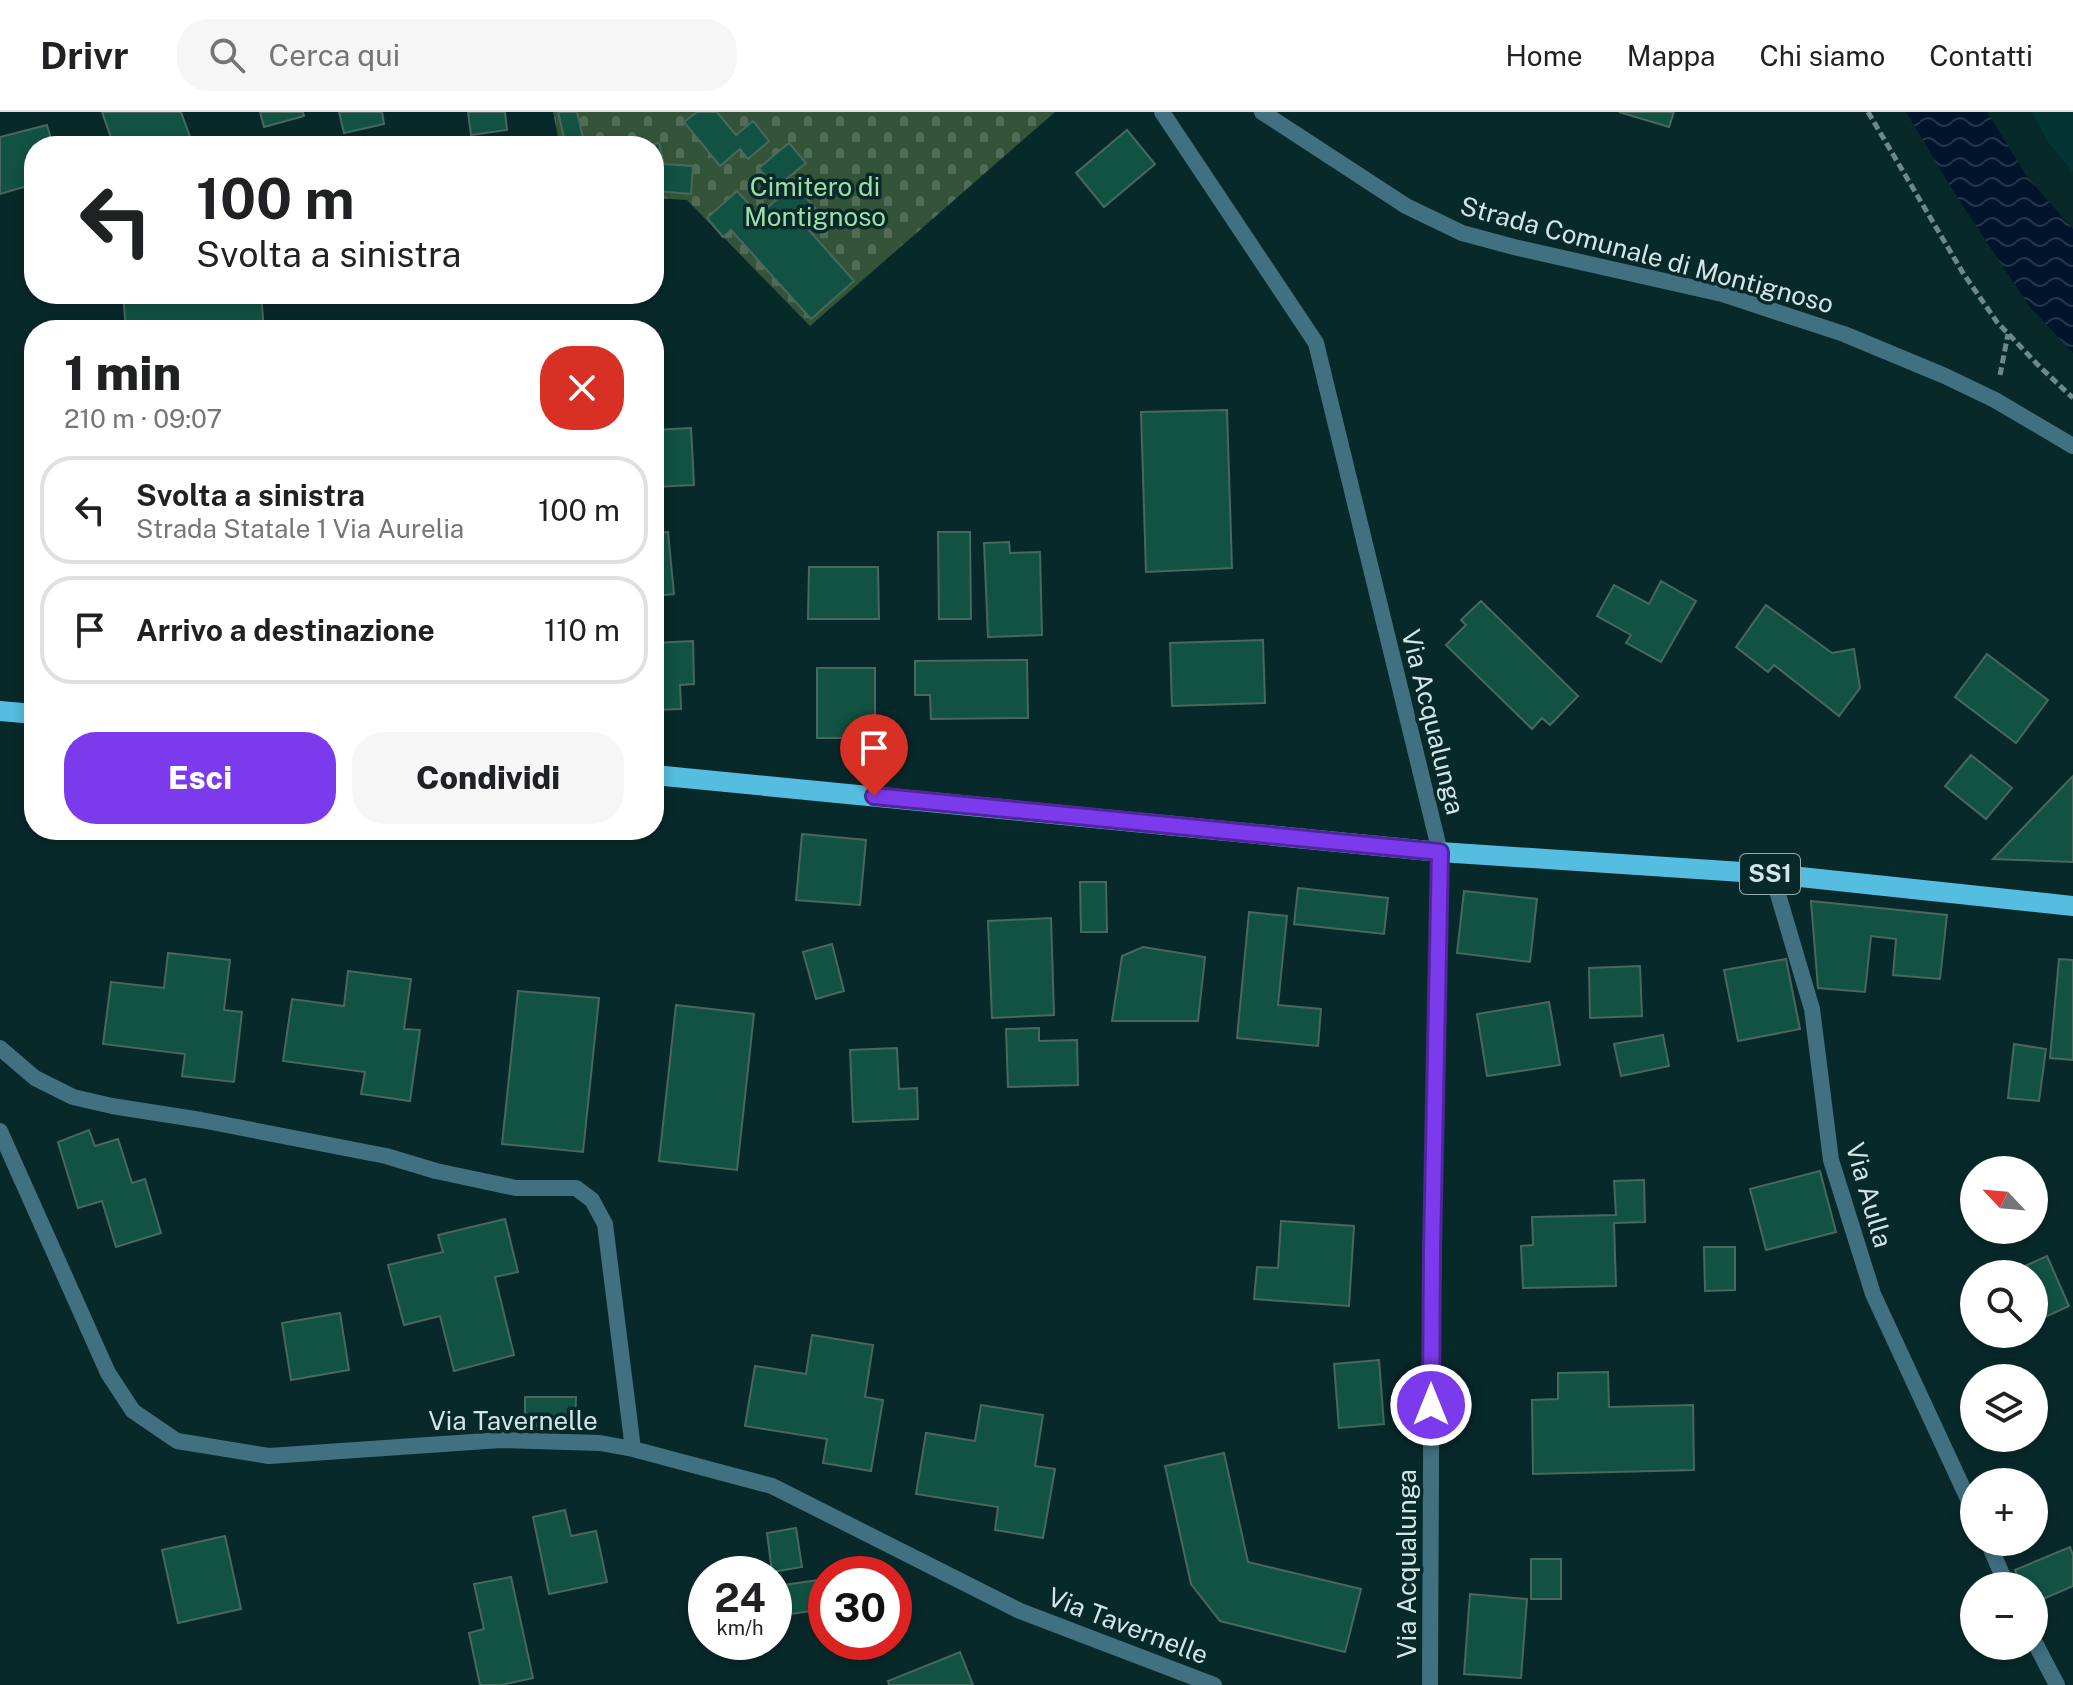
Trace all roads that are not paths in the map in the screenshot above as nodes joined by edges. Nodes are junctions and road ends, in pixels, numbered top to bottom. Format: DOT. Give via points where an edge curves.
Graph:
graph roads {
  1 [pos="1162,112"];
  2 [pos="1262,112"];
  3 [pos="2073,446"];
  4 [pos="0,711"];
  5 [pos="24,713"];
  6 [pos="664,776"];
  7 [pos="1440,852"];
  8 [pos="1772,874"];
  9 [pos="2073,906"];
  10 [pos="0,1048"];
  11 [pos="0,1131"];
  12 [pos="633,1449"];
  13 [pos="1960,1482"];
  14 [pos="2044,1660"];
  15 [pos="1214,1685"];
  16 [pos="1430,1685"];
  17 [pos="2057,1685"];
  1 -- 7 [label="street, Via Acqualunga" via="1316,343"];
  2 -- 3 [label="street, Strada Comunale di Montignoso" via="1406,206 1462,233 1722,294 1844,334 1995,400"];
  4 -- 5 [label="main road"];
  6 -- 7 [label="main road, SS1"];
  7 -- 8 [label="main road, SS1"];
  7 -- 16 [label="street, Via Acqualunga"];
  8 -- 9 [label="main road, SS1"];
  8 -- 13 [label="street, Via Aulla" via="1812,1009 1831,1160 1873,1294"];
  10 -- 12 [label="street" via="35,1078 73,1097 370,1153 516,1188 576,1188 592,1200 605,1224"];
  11 -- 12 [label="street, Via Tavernelle" via="108,1373 133,1411 177,1441 269,1456 501,1440"];
  12 -- 15 [label="street, Via Tavernelle" via="772,1486 1020,1611"];
  14 -- 17 [label="street"];
}
